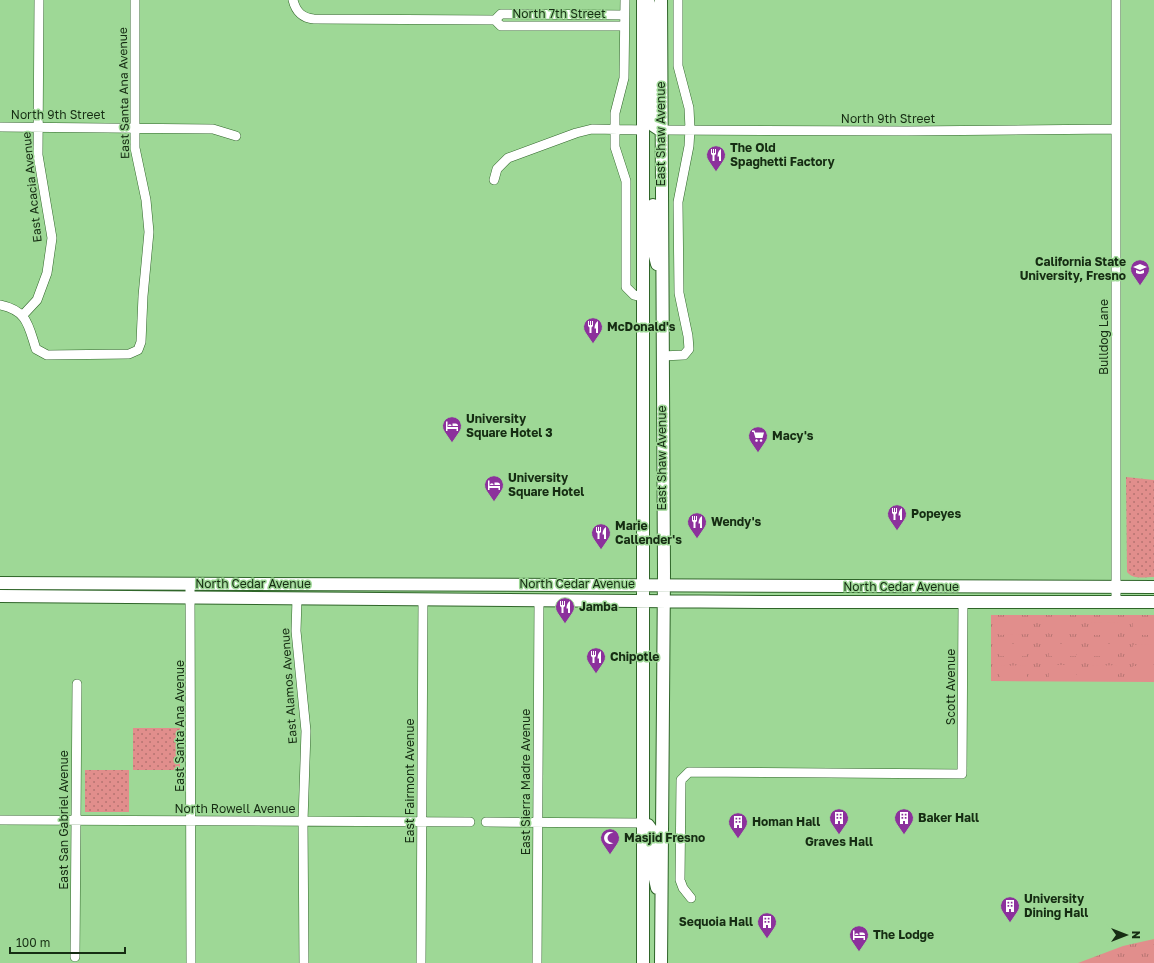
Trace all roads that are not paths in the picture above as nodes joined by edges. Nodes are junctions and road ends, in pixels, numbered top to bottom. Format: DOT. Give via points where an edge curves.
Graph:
graph roads {
  1 [pos="39,0"];
  2 [pos="135,0"];
  3 [pos="293,0"];
  4 [pos="625,0"];
  5 [pos="643,0"];
  6 [pos="648,0"];
  7 [pos="661,0"];
  8 [pos="678,0"];
  9 [pos="1116,0"];
  10 [pos="624,15"];
  11 [pos="495,20"];
  12 [pos="624,26"];
  13 [pos="0,127"];
  14 [pos="37,127"];
  15 [pos="134,127"];
  16 [pos="690,129"];
  17 [pos="1116,129"];
  18 [pos="615,130"];
  19 [pos="644,130"];
  20 [pos="660,130"];
  21 [pos="236,136"];
  22 [pos="494,180"];
  23 [pos="662,283"];
  24 [pos="644,297"];
  25 [pos="0,306"];
  26 [pos="23,315"];
  27 [pos="662,356"];
  28 [pos="0,583"];
  29 [pos="462,584"];
  30 [pos="523,584"];
  31 [pos="644,584"];
  32 [pos="190,585"];
  33 [pos="424,585"];
  34 [pos="663,585"];
  35 [pos="842,587"];
  36 [pos="881,587"];
  37 [pos="1116,587"];
  38 [pos="1154,587"];
  39 [pos="0,596"];
  40 [pos="192,598"];
  41 [pos="297,599"];
  42 [pos="397,600"];
  43 [pos="423,600"];
  44 [pos="450,600"];
  45 [pos="539,600"];
  46 [pos="644,601"];
  47 [pos="663,601"];
  48 [pos="765,602"];
  49 [pos="850,602"];
  50 [pos="963,602"];
  51 [pos="1116,602"];
  52 [pos="1154,602"];
  53 [pos="77,684"];
  54 [pos="0,820"];
  55 [pos="76,820"];
  56 [pos="192,821"];
  57 [pos="303,821"];
  58 [pos="422,822"];
  59 [pos="470,822"];
  60 [pos="486,822"];
  61 [pos="538,822"];
  62 [pos="643,823"];
  63 [pos="691,898"];
  64 [pos="662,908"];
  65 [pos="75,957"];
  66 [pos="191,963"];
  67 [pos="304,963"];
  68 [pos="421,963"];
  69 [pos="537,963"];
  70 [pos="642,963"];
  71 [pos="661,963"];
  1 -- 14 [label="street, East Acacia Avenue"];
  2 -- 15 [label="street, East Santa Ana Avenue"];
  3 -- 11 [label="street, North 7th Street" via="300,14 314,19"];
  4 -- 10 [label="street"];
  5 -- 19 [label="main road, East Shaw Avenue"];
  6 -- 20 [label="main road" via="652,14 652,118 654,126"];
  7 -- 20 [label="main road, East Shaw Avenue"];
  8 -- 16 [label="street" via="678,66 689,108"];
  9 -- 17 [label="street, Bulldog Lane"];
  10 -- 11 [label="street, North 7th Street" via="501,14"];
  10 -- 12 [label="street"];
  11 -- 12 [label="street, North 7th Street" via="501,26"];
  12 -- 18 [label="street" via="624,78 615,113"];
  13 -- 14 [label="street, North 9th Street"];
  14 -- 15 [label="street, North 9th Street"];
  14 -- 26 [label="street, East Acacia Avenue" via="41,175 52,238 47,274 37,300"];
  15 -- 21 [label="street, North 9th Street" via="213,128"];
  15 -- 26 [label="street, East Santa Ana Avenue" via="136,156 150,232 143,296 142,342 138,350 129,354 47,354 36,349"];
  16 -- 17 [label="street, North 9th Street"];
  16 -- 20 [label="street, North 9th Street"];
  16 -- 27 [label="street" via="678,202 679,293 689,349 684,355"];
  17 -- 37 [label="street, Bulldog Lane"];
  18 -- 19 [label="street"];
  18 -- 22 [label="street" via="584,130 517,154 508,158 497,169"];
  18 -- 24 [label="street" via="615,147 626,181 626,287 634,296"];
  19 -- 23 [label="main road" via="649,132 653,140 653,248"];
  19 -- 24 [label="main road, East Shaw Avenue"];
  20 -- 23 [label="main road, East Shaw Avenue"];
  23 -- 27 [label="main road, East Shaw Avenue"];
  24 -- 31 [label="main road, East Shaw Avenue"];
  25 -- 26 [label="street" via="16,310"];
  27 -- 34 [label="main road, East Shaw Avenue"];
  28 -- 32 [label="main road, North Cedar Avenue"];
  29 -- 30 [label="main road, North Cedar Avenue"];
  29 -- 33 [label="main road, North Cedar Avenue"];
  29 -- 43 [label="main road" via="453,592 429,593"];
  30 -- 31 [label="main road, North Cedar Avenue"];
  30 -- 44 [label="main road" via="520,591 515,593"];
  31 -- 34 [label="main road, North Cedar Avenue"];
  31 -- 46 [label="main road, East Shaw Avenue"];
  32 -- 33 [label="main road, North Cedar Avenue"];
  32 -- 40 [label="street, East Santa Ana Avenue"];
  33 -- 42 [label="main road" via="419,592 403,594"];
  34 -- 35 [label="main road, North Cedar Avenue"];
  34 -- 47 [label="main road, East Shaw Avenue"];
  35 -- 36 [label="main road, North Cedar Avenue"];
  35 -- 48 [label="main road" via="835,594 795,595"];
  36 -- 37 [label="main road, North Cedar Avenue"];
  36 -- 49 [label="main road" via="872,594 855,596"];
  37 -- 38 [label="main road, North Cedar Avenue"];
  37 -- 51 [label="street, Bulldog Lane"];
  39 -- 40 [label="main road, North Cedar Avenue"];
  40 -- 41 [label="main road, North Cedar Avenue"];
  40 -- 56 [label="street, East Santa Ana Avenue"];
  41 -- 42 [label="main road, North Cedar Avenue"];
  41 -- 57 [label="street, East Alamos Avenue" via="296,631 306,731"];
  42 -- 43 [label="main road, North Cedar Avenue"];
  43 -- 44 [label="main road, North Cedar Avenue"];
  43 -- 58 [label="street, East Fairmont Avenue"];
  44 -- 45 [label="main road, North Cedar Avenue"];
  45 -- 46 [label="main road, North Cedar Avenue"];
  45 -- 61 [label="street, East Sierra Madre Avenue"];
  46 -- 47 [label="main road, North Cedar Avenue"];
  46 -- 62 [label="main road, East Shaw Avenue"];
  47 -- 48 [label="main road, North Cedar Avenue"];
  47 -- 64 [label="main road, East Shaw Avenue"];
  48 -- 49 [label="main road, North Cedar Avenue"];
  49 -- 50 [label="main road, North Cedar Avenue"];
  50 -- 51 [label="main road, North Cedar Avenue"];
  50 -- 63 [label="street, Scott Avenue" via="962,774 689,772 681,780 680,880"];
  51 -- 52 [label="main road, North Cedar Avenue"];
  53 -- 55 [label="street, East San Gabriel Avenue"];
  54 -- 55 [label="street, North Rowell Avenue"];
  55 -- 56 [label="street, North Rowell Avenue"];
  55 -- 65 [label="street, East San Gabriel Avenue"];
  56 -- 57 [label="street, North Rowell Avenue"];
  56 -- 66 [label="street, East Santa Ana Avenue"];
  57 -- 58 [label="street, North Rowell Avenue"];
  57 -- 67 [label="street, East Alamos Avenue"];
  58 -- 59 [label="street, North Rowell Avenue"];
  58 -- 68 [label="street, East Fairmont Avenue"];
  60 -- 61 [label="street"];
  61 -- 62 [label="street"];
  61 -- 69 [label="street, East Sierra Madre Avenue"];
  62 -- 64 [label="main road" via="653,832 653,870"];
  62 -- 70 [label="main road, East Shaw Avenue"];
  64 -- 71 [label="main road, East Shaw Avenue"];
}
